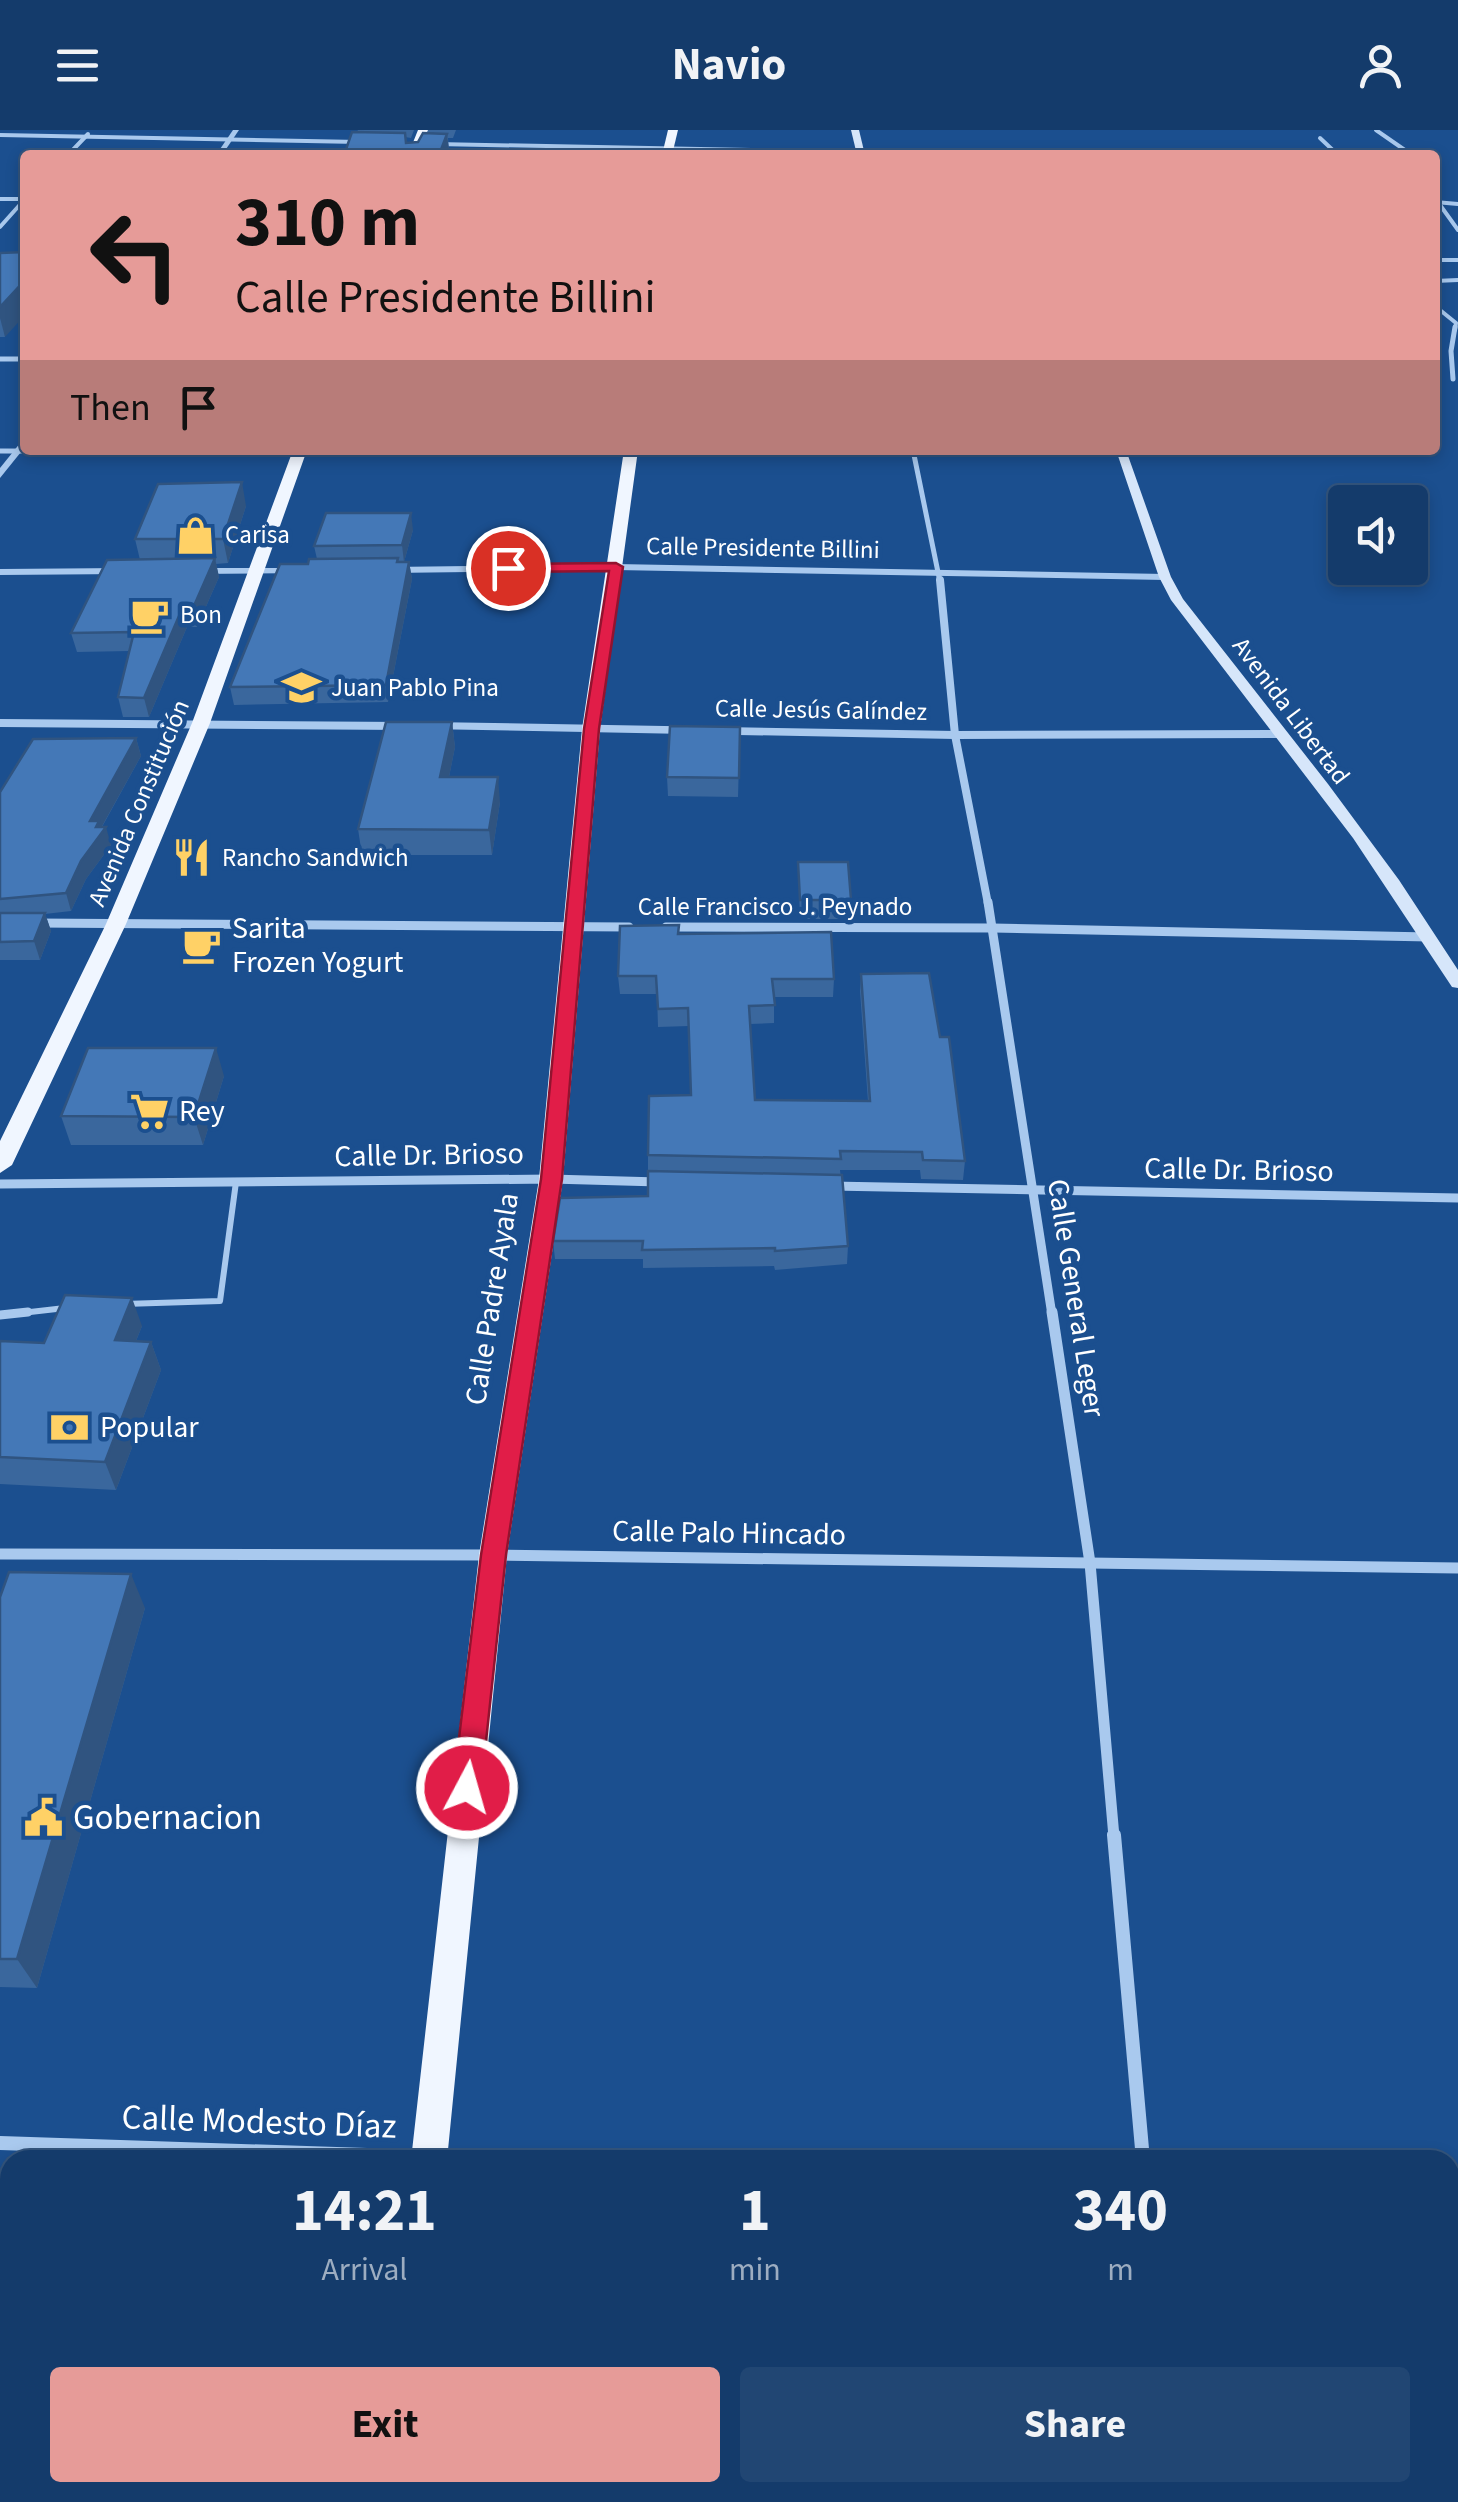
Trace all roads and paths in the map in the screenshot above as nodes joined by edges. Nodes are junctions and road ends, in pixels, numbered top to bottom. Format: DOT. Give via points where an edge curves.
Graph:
graph roads {
  1 [pos="92,130"];
  2 [pos="236,130"];
  3 [pos="423,130"];
  4 [pos="1376,130"];
  5 [pos="0,135"];
  6 [pos="86,137"];
  7 [pos="1320,138"];
  8 [pos="229,140"];
  9 [pos="360,142"];
  10 [pos="415,149"];
  11 [pos="73,150"];
  12 [pos="222,150"];
  13 [pos="542,150"];
  14 [pos="1333,150"];
  15 [pos="1405,150"];
  16 [pos="20,204"];
  17 [pos="1440,206"];
  18 [pos="0,226"];
  19 [pos="1458,230"];
  20 [pos="1440,308"];
  21 [pos="1455,374"];
  22 [pos="20,448"];
  23 [pos="0,451"];
  24 [pos="18,451"];
  25 [pos="298,455"];
  26 [pos="630,455"];
  27 [pos="914,455"];
  28 [pos="1122,455"];
  29 [pos="0,475"];
  30 [pos="616,567"];
  31 [pos="312,570"];
  32 [pos="368,570"];
  33 [pos="137,571"];
  34 [pos="176,571"];
  35 [pos="254,571"];
  36 [pos="0,572"];
  37 [pos="939,574"];
  38 [pos="1165,576"];
  39 [pos="0,723"];
  40 [pos="201,723"];
  41 [pos="592,729"];
  42 [pos="1282,734"];
  43 [pos="955,735"];
  44 [pos="20,923"];
  45 [pos="116,924"];
  46 [pos="572,927"];
  47 [pos="992,928"];
  48 [pos="1430,937"];
  49 [pos="1458,983"];
  50 [pos="0,1165"];
  51 [pos="552,1179"];
  52 [pos="236,1182"];
  53 [pos="667,1182"];
  54 [pos="0,1184"];
  55 [pos="820,1186"];
  56 [pos="1032,1192"];
  57 [pos="1458,1198"];
  58 [pos="104,1305"];
  59 [pos="68,1308"];
  60 [pos="0,1314"];
  61 [pos="0,1554"];
  62 [pos="494,1555"];
  63 [pos="1090,1562"];
  64 [pos="1458,1568"];
  65 [pos="0,2143"];
  66 [pos="188,2150"];
  67 [pos="430,2150"];
  68 [pos="1143,2150"];
  1 -- 6 [label="street"];
  2 -- 8 [label="street"];
  3 -- 10 [label="main road"];
  4 -- 15 [label="street"];
  5 -- 6 [label="street"];
  6 -- 8 [label="street"];
  6 -- 11 [label="street"];
  7 -- 14 [label="street"];
  8 -- 9 [label="street"];
  8 -- 12 [label="street"];
  10 -- 13 [label="street"];
  16 -- 18 [label="street"];
  17 -- 19 [label="street"];
  20 -- 21 [label="street" via="1456,323"];
  22 -- 24 [label="street"];
  23 -- 24 [label="street"];
  24 -- 29 [label="street"];
  25 -- 35 [label="main road, Avenida Constitución"];
  26 -- 30 [label="main road, Calle Padre Ayala"];
  27 -- 37 [label="street, Calle General Leger"];
  28 -- 38 [label="main road, Avenida Libertad"];
  30 -- 32 [label="street, Calle Presidente Billini"];
  30 -- 37 [label="street, Calle Presidente Billini"];
  30 -- 41 [label="main road, Calle Padre Ayala"];
  31 -- 35 [label="street"];
  33 -- 36 [label="street"];
  34 -- 35 [label="street"];
  35 -- 40 [label="main road, Avenida Constitución"];
  37 -- 38 [label="street, Calle Presidente Billini"];
  37 -- 43 [label="street, Calle General Leger"];
  38 -- 42 [label="main road, Avenida Libertad"];
  39 -- 40 [label="street, Calle Jesús Galíndez"];
  40 -- 41 [label="street, Calle Jesús Galíndez"];
  40 -- 45 [label="main road, Avenida Constitución"];
  41 -- 43 [label="street, Calle Jesús Galíndez"];
  41 -- 46 [label="main road, Calle Padre Ayala"];
  42 -- 43 [label="street, Calle Jesús Galíndez"];
  42 -- 48 [label="main road, Avenida Libertad"];
  43 -- 47 [label="street, Calle General Leger"];
  44 -- 45 [label="street, Calle Francisco J. Peynado"];
  45 -- 46 [label="street, Calle Francisco J. Peynado"];
  45 -- 50 [label="main road, Avenida Constitución"];
  46 -- 47 [label="street, Calle Francisco J. Peynado"];
  46 -- 51 [label="main road, Calle Padre Ayala"];
  47 -- 48 [label="street, Calle Francisco J. Peynado"];
  47 -- 56 [label="street, Calle General Leger"];
  48 -- 49 [label="main road, Avenida Libertad"];
  51 -- 52 [label="street, Calle Dr. Brioso"];
  51 -- 53 [label="street, Calle Dr. Brioso"];
  51 -- 62 [label="main road, Calle Padre Ayala"];
  52 -- 54 [label="street, Calle Dr. Brioso"];
  52 -- 58 [label="lane" via="220,1301"];
  55 -- 56 [label="street, Calle Dr. Brioso"];
  56 -- 57 [label="street, Calle Dr. Brioso"];
  56 -- 63 [label="street, Calle General Leger"];
  59 -- 60 [label="lane"];
  61 -- 62 [label="street, Calle Palo Hincado"];
  62 -- 63 [label="street, Calle Palo Hincado"];
  62 -- 67 [label="main road, Calle Padre Ayala"];
  63 -- 64 [label="street, Calle Palo Hincado"];
  63 -- 68 [label="street, Calle General Leger"];
  65 -- 66 [label="street, Calle Modesto Díaz"];
}
